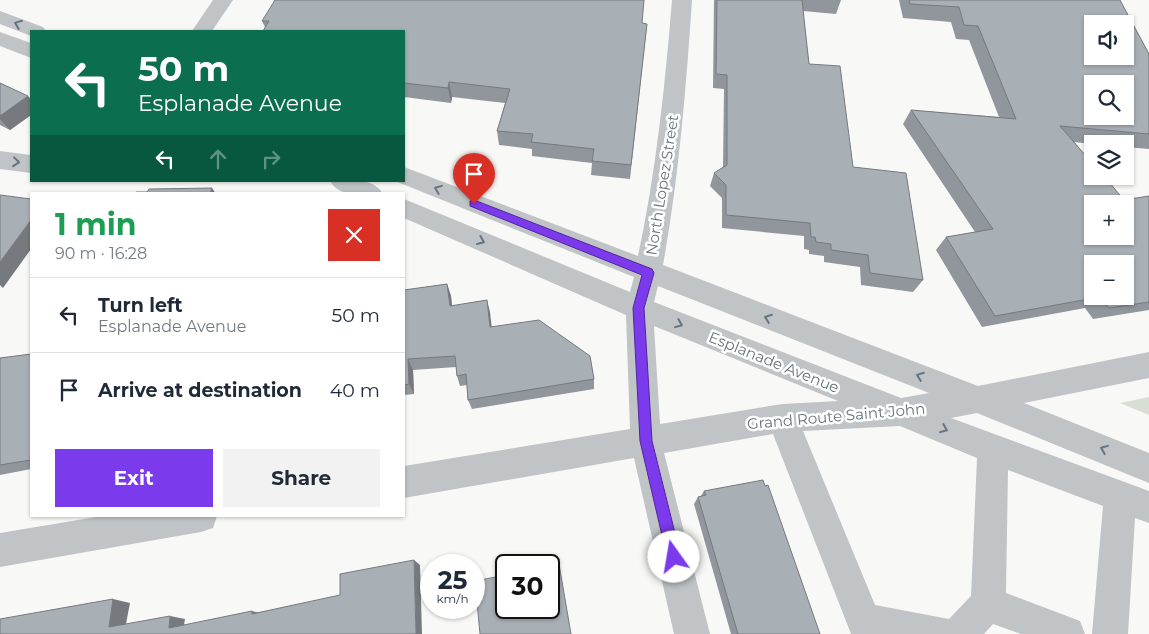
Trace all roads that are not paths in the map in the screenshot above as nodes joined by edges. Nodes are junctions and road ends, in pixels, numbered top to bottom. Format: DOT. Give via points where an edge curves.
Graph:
graph roads {
  1 [pos="223,0"];
  2 [pos="682,0"];
  3 [pos="0,17"];
  4 [pos="33,30"];
  5 [pos="203,30"];
  6 [pos="0,38"];
  7 [pos="30,51"];
  8 [pos="0,160"];
  9 [pos="30,164"];
  10 [pos="405,176"];
  11 [pos="344,182"];
  12 [pos="367,192"];
  13 [pos="405,208"];
  14 [pos="648,273"];
  15 [pos="639,308"];
  16 [pos="1149,365"];
  17 [pos="979,399"];
  18 [pos="901,412"];
  19 [pos="782,418"];
  20 [pos="646,441"];
  21 [pos="993,449"];
  22 [pos="1149,468"];
  23 [pos="405,482"];
  24 [pos="1135,501"];
  25 [pos="195,517"];
  26 [pos="0,550"];
  27 [pos="988,604"];
  28 [pos="692,634"];
  29 [pos="943,634"];
  30 [pos="958,634"];
  31 [pos="1067,634"];
  32 [pos="1110,634"];
  1 -- 5 [label="street"];
  2 -- 14 [label="street, North Lopez Street" via="662,202"];
  4 -- 3 [label="street, one-way"];
  6 -- 7 [label="street"];
  8 -- 9 [label="street, one-way"];
  14 -- 10 [label="street, one-way"];
  11 -- 12 [label="street"];
  13 -- 15 [label="street, Esplanade Avenue, one-way"];
  14 -- 15 [label="street, North Lopez Street"];
  17 -- 14 [label="street, one-way"];
  15 -- 18 [label="street, Esplanade Avenue, one-way"];
  15 -- 20 [label="street, North Lopez Street"];
  16 -- 17 [label="street, Grand Route Saint John"];
  17 -- 18 [label="street, Grand Route Saint John"];
  22 -- 17 [label="street, one-way"];
  18 -- 19 [label="street, Grand Route Saint John"];
  18 -- 21 [label="street, Esplanade Avenue, one-way"];
  19 -- 20 [label="street, Grand Route Saint John"];
  19 -- 29 [label="street" via="864,621"];
  20 -- 23 [label="street, Grand Route Saint John"];
  20 -- 28 [label="street, North Lopez Street"];
  21 -- 24 [label="street, Esplanade Avenue"];
  21 -- 27 [label="street"];
  24 -- 32 [label="street"];
  25 -- 26 [label="street"];
  27 -- 30 [label="street"];
  27 -- 31 [label="street"];
}
